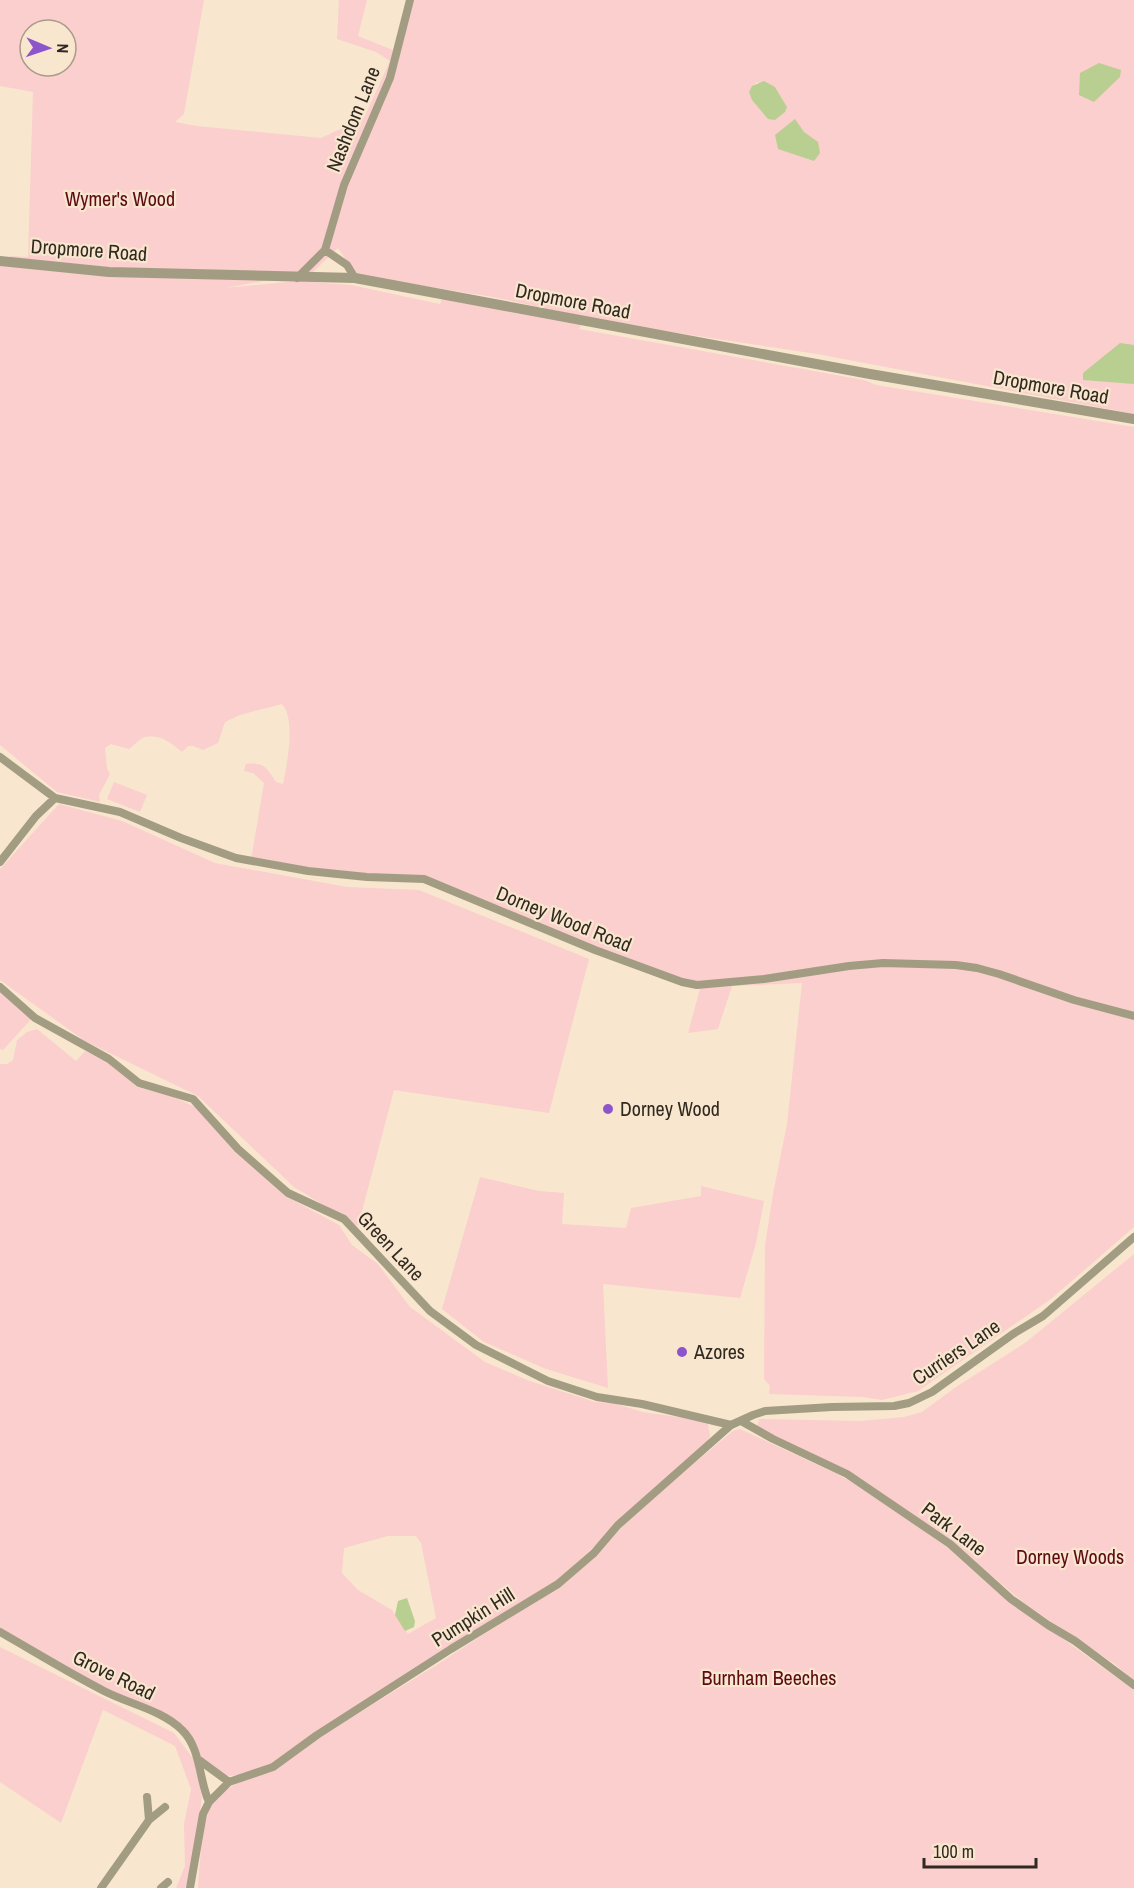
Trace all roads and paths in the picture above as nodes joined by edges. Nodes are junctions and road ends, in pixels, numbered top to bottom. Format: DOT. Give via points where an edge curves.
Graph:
graph roads {
  1 [pos="410,0"];
  2 [pos="325,250"];
  3 [pos="0,261"];
  4 [pos="297,278"];
  5 [pos="355,278"];
  6 [pos="1134,419"];
  7 [pos="0,757"];
  8 [pos="55,798"];
  9 [pos="0,862"];
  10 [pos="0,987"];
  11 [pos="1134,1016"];
  12 [pos="1134,1237"];
  13 [pos="741,1420"];
  14 [pos="731,1425"];
  15 [pos="0,1632"];
  16 [pos="1134,1684"];
  17 [pos="199,1760"];
  18 [pos="229,1782"];
  19 [pos="147,1797"];
  20 [pos="209,1802"];
  21 [pos="165,1807"];
  22 [pos="149,1820"];
  23 [pos="102,1888"];
  24 [pos="190,1888"];
  1 -- 2 [label="street, Nashdom Lane" via="390,78 344,185"];
  2 -- 4 [label="street, Nashdom Lane"];
  2 -- 5 [label="street" via="347,265"];
  3 -- 4 [label="street, Dropmore Road" via="110,272"];
  4 -- 5 [label="street, Dropmore Road"];
  5 -- 6 [label="street, Dropmore Road"];
  7 -- 8 [label="street, Dorney Wood Road"];
  8 -- 9 [label="street"];
  8 -- 11 [label="street, Dorney Wood Road" via="120,812 236,858 367,878 424,879 682,982 697,985 764,979 883,963 956,965 999,974"];
  10 -- 14 [label="street, Green Lane" via="35,1018 109,1059 139,1083 193,1099 238,1149 279,1186 344,1219 430,1311 476,1345 567,1388"];
  12 -- 13 [label="street, Curriers Lane" via="1043,1316 932,1392 909,1403 765,1412"];
  13 -- 14 [label="street, Curriers Lane"];
  13 -- 16 [label="street, Park Lane" via="847,1474 950,1544 1011,1599"];
  14 -- 18 [label="street, Pumpkin Hill" via="558,1584 317,1735 273,1767"];
  15 -- 17 [label="street, Grove Road" via="183,1730"];
  17 -- 18 [label="street, Grove Road"];
  17 -- 20 [label="street, Grove Road"];
  18 -- 20 [label="street, Pumpkin Hill"];
  19 -- 22 [label="street"];
  20 -- 24 [label="street" via="203,1814"];
  21 -- 22 [label="street"];
  22 -- 23 [label="street"];
}
